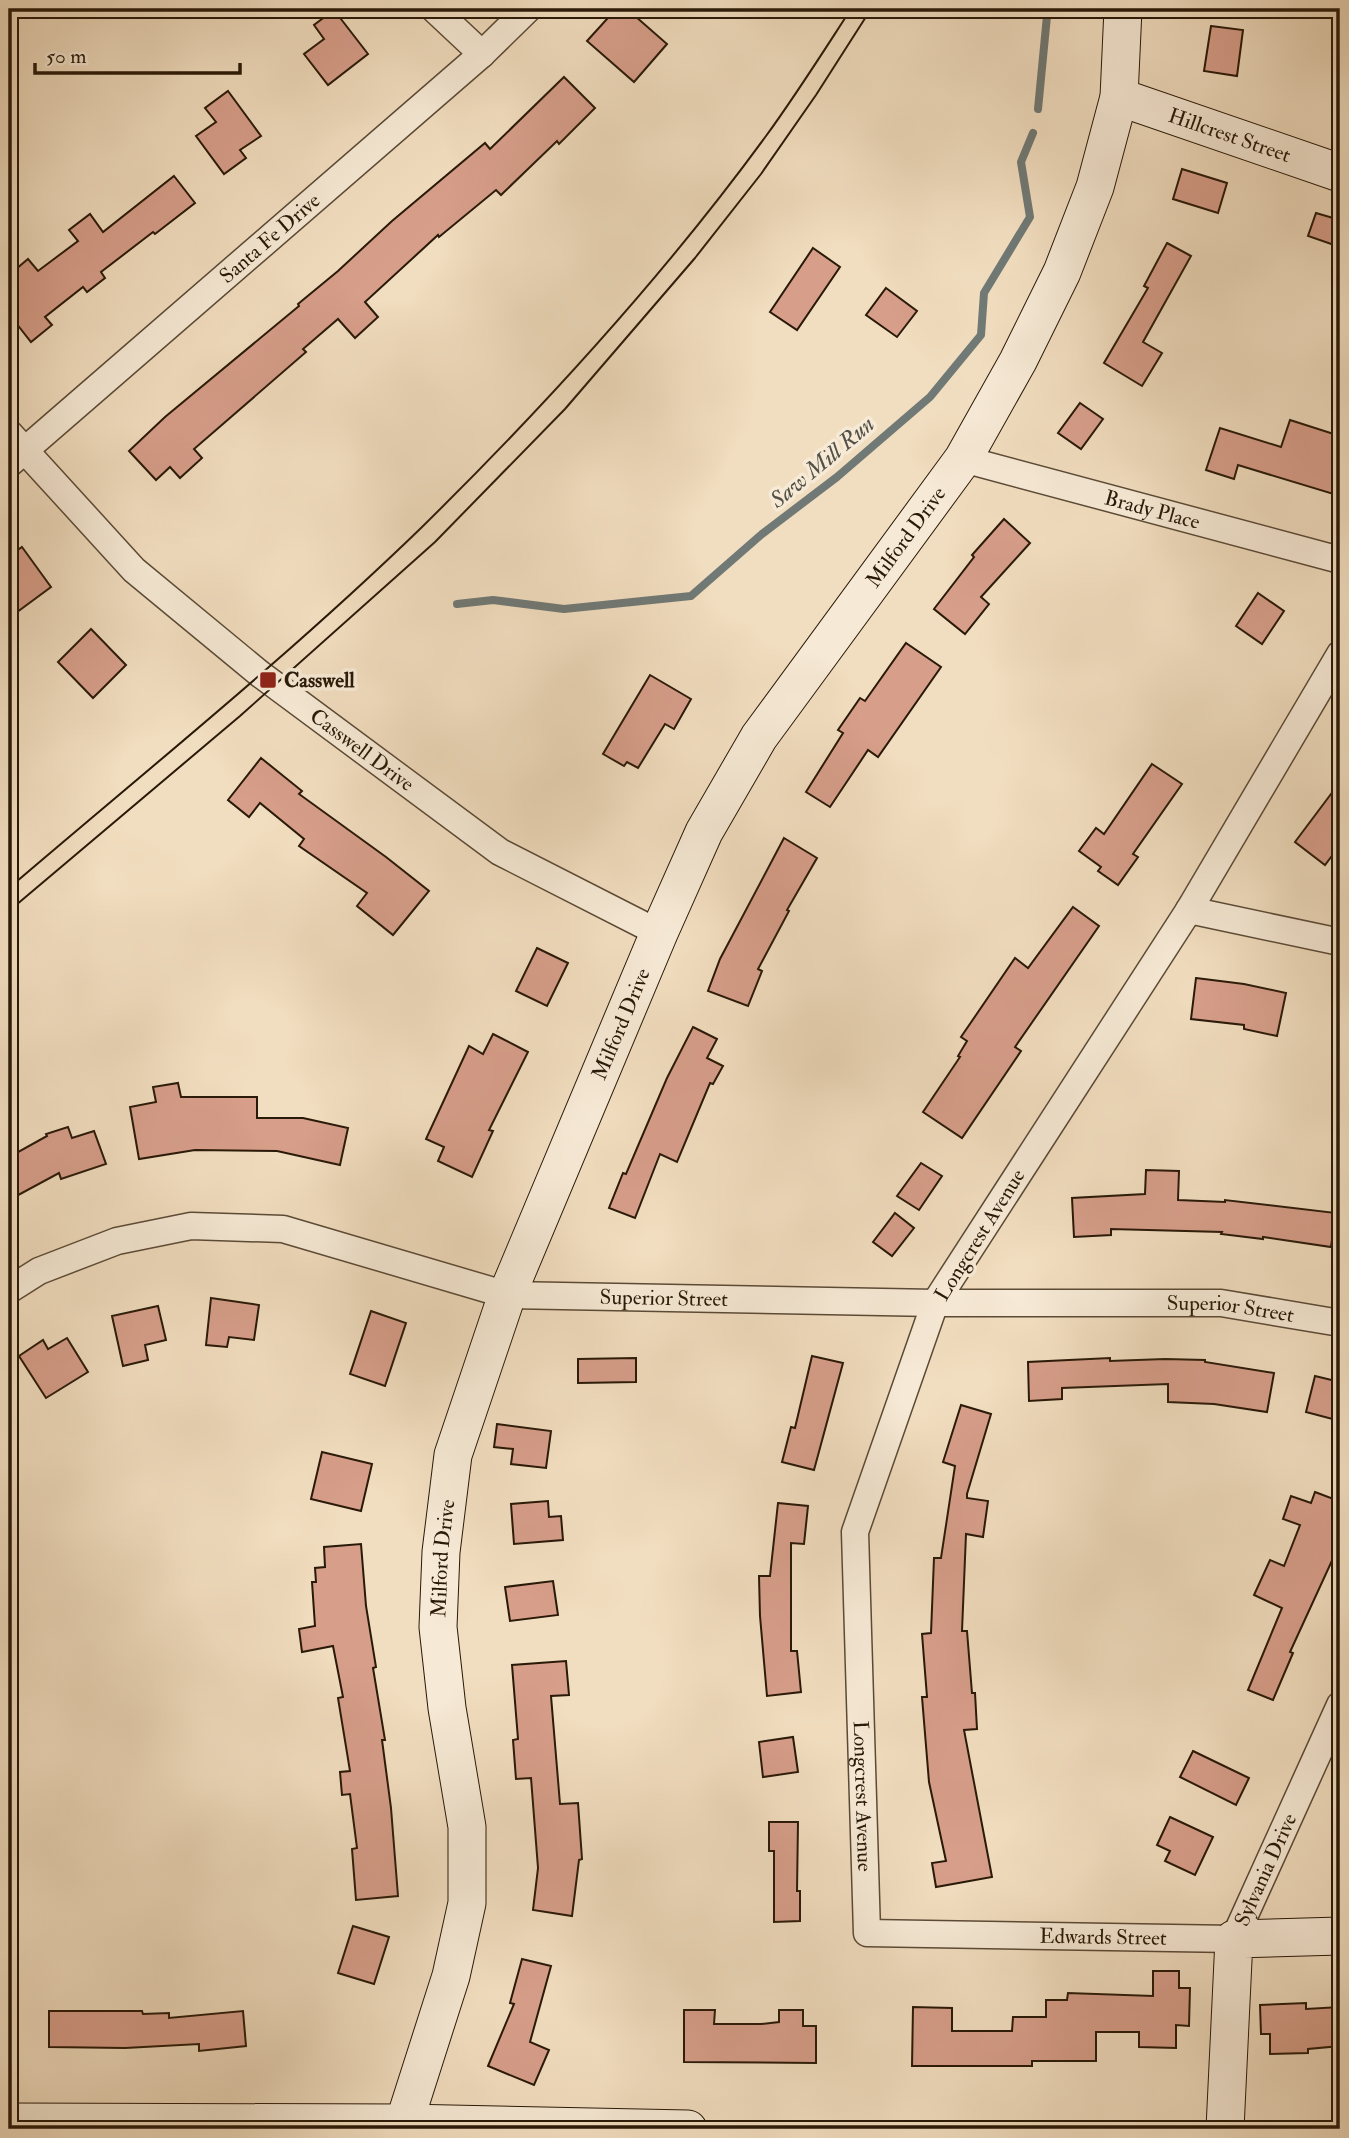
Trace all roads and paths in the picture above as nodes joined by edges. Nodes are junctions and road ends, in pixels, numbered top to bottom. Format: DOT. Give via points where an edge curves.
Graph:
graph roads {
  1 [pos="434,9"];
  2 [pos="528,9"];
  3 [pos="1123,9"];
  4 [pos="482,54"];
  5 [pos="1119,97"];
  6 [pos="1340,173"];
  7 [pos="14,449"];
  8 [pos="963,459"];
  9 [pos="1340,560"];
  10 [pos="1340,654"];
  11 [pos="1189,910"];
  12 [pos="659,933"];
  13 [pos="1340,942"];
  14 [pos="9,1290"];
  15 [pos="507,1295"];
  16 [pos="935,1303"];
  17 [pos="1340,1323"];
  18 [pos="1340,1705"];
  19 [pos="867,1933"];
  20 [pos="1340,1936"];
  21 [pos="1234,1939"];
  22 [pos="9,2122"];
  23 [pos="403,2126"];
  24 [pos="688,2129"];
  25 [pos="1225,2129"];
  1 -- 4 [label="street"];
  2 -- 4 [label="street, Santa Fe Drive"];
  3 -- 5 [label="street, Milford Drive"];
  4 -- 7 [label="street, Santa Fe Drive"];
  5 -- 6 [label="street, Hillcrest Street"];
  5 -- 8 [label="street, Milford Drive" via="1095,187 1062,272"];
  7 -- 12 [label="street, Casswell Drive" via="134,570 275,685 500,852"];
  8 -- 9 [label="street, Brady Place"];
  8 -- 12 [label="street, Milford Drive" via="759,737 704,832"];
  10 -- 11 [label="street, Longcrest Avenue"];
  11 -- 13 [label="street"];
  11 -- 16 [label="street, Longcrest Avenue"];
  12 -- 15 [label="street, Milford Drive"];
  14 -- 15 [label="street, Superior Street" via="39,1271 117,1241 191,1226 283,1229"];
  15 -- 16 [label="street, Superior Street"];
  15 -- 23 [label="street, Milford Drive" via="453,1455 441,1552 438,1628 467,1827 467,1903 451,1976"];
  16 -- 17 [label="street, Superior Street" via="1221,1303"];
  16 -- 19 [label="street, Longcrest Avenue" via="855,1532"];
  18 -- 21 [label="street, Sylvania Drive"];
  19 -- 21 [label="street, Edwards Street"];
  20 -- 21 [label="street, Edwards Street"];
  21 -- 25 [label="street, Sylvania Drive"];
  22 -- 23 [label="street"];
  23 -- 24 [label="street"];
}
